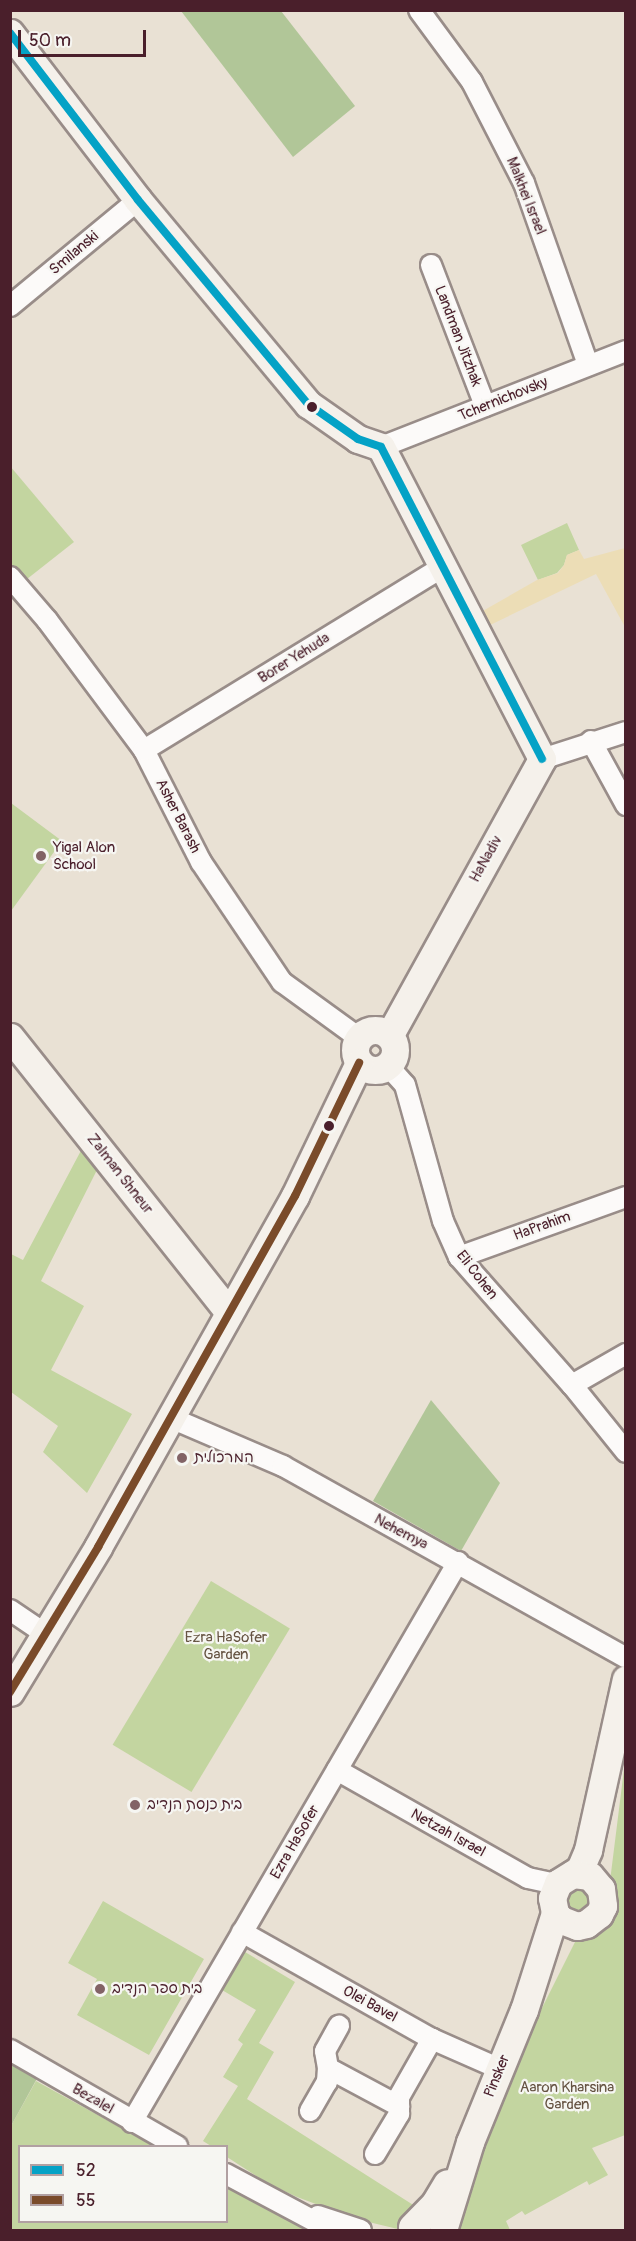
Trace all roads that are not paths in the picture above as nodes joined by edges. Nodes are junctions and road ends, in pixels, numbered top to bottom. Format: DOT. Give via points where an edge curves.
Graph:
graph roads {
  1 [pos="419,10"];
  2 [pos="10,33"];
  3 [pos="138,200"];
  4 [pos="431,265"];
  5 [pos="10,306"];
  6 [pos="626,351"];
  7 [pos="588,364"];
  8 [pos="485,406"];
  9 [pos="381,447"];
  10 [pos="443,567"];
  11 [pos="10,577"];
  12 [pos="626,732"];
  13 [pos="591,741"];
  14 [pos="144,750"];
  15 [pos="542,759"];
  16 [pos="626,805"];
  17 [pos="389,1036"];
  18 [pos="10,1037"];
  19 [pos="359,1051"];
  20 [pos="388,1066"];
  21 [pos="626,1197"];
  22 [pos="459,1257"];
  23 [pos="229,1312"];
  24 [pos="626,1354"];
  25 [pos="572,1385"];
  26 [pos="171,1418"];
  27 [pos="626,1452"];
  28 [pos="458,1562"];
  29 [pos="10,1610"];
  30 [pos="44,1633"];
  31 [pos="626,1658"];
  32 [pos="626,1679"];
  33 [pos="10,1692"];
  34 [pos="337,1770"];
  35 [pos="602,1792"];
  36 [pos="568,1876"];
  37 [pos="601,1889"];
  38 [pos="566,1919"];
  39 [pos="242,1932"];
  40 [pos="339,2026"];
  41 [pos="432,2039"];
  42 [pos="10,2050"];
  43 [pos="328,2068"];
  44 [pos="500,2069"];
  45 [pos="399,2106"];
  46 [pos="310,2111"];
  47 [pos="132,2122"];
  48 [pos="470,2142"];
  49 [pos="175,2145"];
  50 [pos="375,2154"];
  51 [pos="228,2175"];
  52 [pos="257,2191"];
  53 [pos="331,2230"];
  54 [pos="361,2230"];
  55 [pos="412,2230"];
  56 [pos="443,2230"];
  1 -- 7 [label="street, Malkhei Israel" via="472,82 524,183"];
  2 -- 3 [label="street"];
  3 -- 5 [label="street, Smilanski"];
  3 -- 9 [label="street" via="308,404 358,439"];
  4 -- 8 [label="street, Landman Jitzhak"];
  6 -- 7 [label="street, Tchernichovsky"];
  7 -- 8 [label="street, Tchernichovsky"];
  8 -- 9 [label="street, Tchernichovsky"];
  9 -- 10 [label="street"];
  10 -- 14 [label="street, Borer Yehuda"];
  10 -- 15 [label="street"];
  11 -- 14 [label="street, Asher Barash"];
  12 -- 13 [label="street"];
  13 -- 15 [label="street"];
  13 -- 16 [label="street"];
  14 -- 19 [label="street, Asher Barash" via="201,862 282,982"];
  15 -- 17 [label="street, HaNadiv"];
  17 -- 19 [label="street" via="373,1030"];
  17 -- 20 [label="street" via="395,1051"];
  18 -- 23 [label="street, Zalman Shneur"];
  19 -- 20 [label="street" via="373,1070"];
  19 -- 23 [label="street" via="296,1196"];
  20 -- 22 [label="street, Eli Cohen" via="405,1085 443,1221"];
  21 -- 22 [label="street, HaPrahim"];
  22 -- 25 [label="street, Eli Cohen"];
  23 -- 26 [label="street"];
  24 -- 25 [label="street"];
  25 -- 27 [label="street, Eli Cohen"];
  26 -- 28 [label="street, Nehemya" via="283,1466"];
  26 -- 30 [label="street"];
  28 -- 31 [label="street, Nehemya"];
  28 -- 34 [label="street, Ezra HaSofer"];
  29 -- 30 [label="street"];
  30 -- 33 [label="street"];
  32 -- 35 [label="street"];
  34 -- 36 [label="street, Netzah Israel" via="528,1878 552,1883"];
  34 -- 39 [label="street, Ezra HaSofer"];
  35 -- 36 [label="street" via="586,1856 580,1869"];
  35 -- 37 [label="street"];
  36 -- 37 [label="street" via="590,1876"];
  36 -- 38 [label="street" via="553,1890 552,1898"];
  37 -- 38 [label="street" via="603,1906 599,1914 586,1924"];
  38 -- 44 [label="street, Pinsker"];
  39 -- 41 [label="street, Olei Bavel"];
  39 -- 47 [label="street, Ezra HaSofer"];
  40 -- 43 [label="street" via="325,2051"];
  41 -- 44 [label="street, Olei Bavel"];
  41 -- 45 [label="street" via="399,2097"];
  42 -- 47 [label="street, Bezalel"];
  43 -- 45 [label="street"];
  43 -- 46 [label="street" via="327,2082"];
  44 -- 48 [label="street, Pinsker"];
  45 -- 50 [label="street" via="399,2114"];
  47 -- 49 [label="street, Bezalel"];
  48 -- 55 [label="street, Pinsker" via="435,2203"];
  48 -- 56 [label="street, Pinsker"];
  51 -- 52 [label="street"];
  52 -- 53 [label="street"];
  52 -- 54 [label="street"];
}
